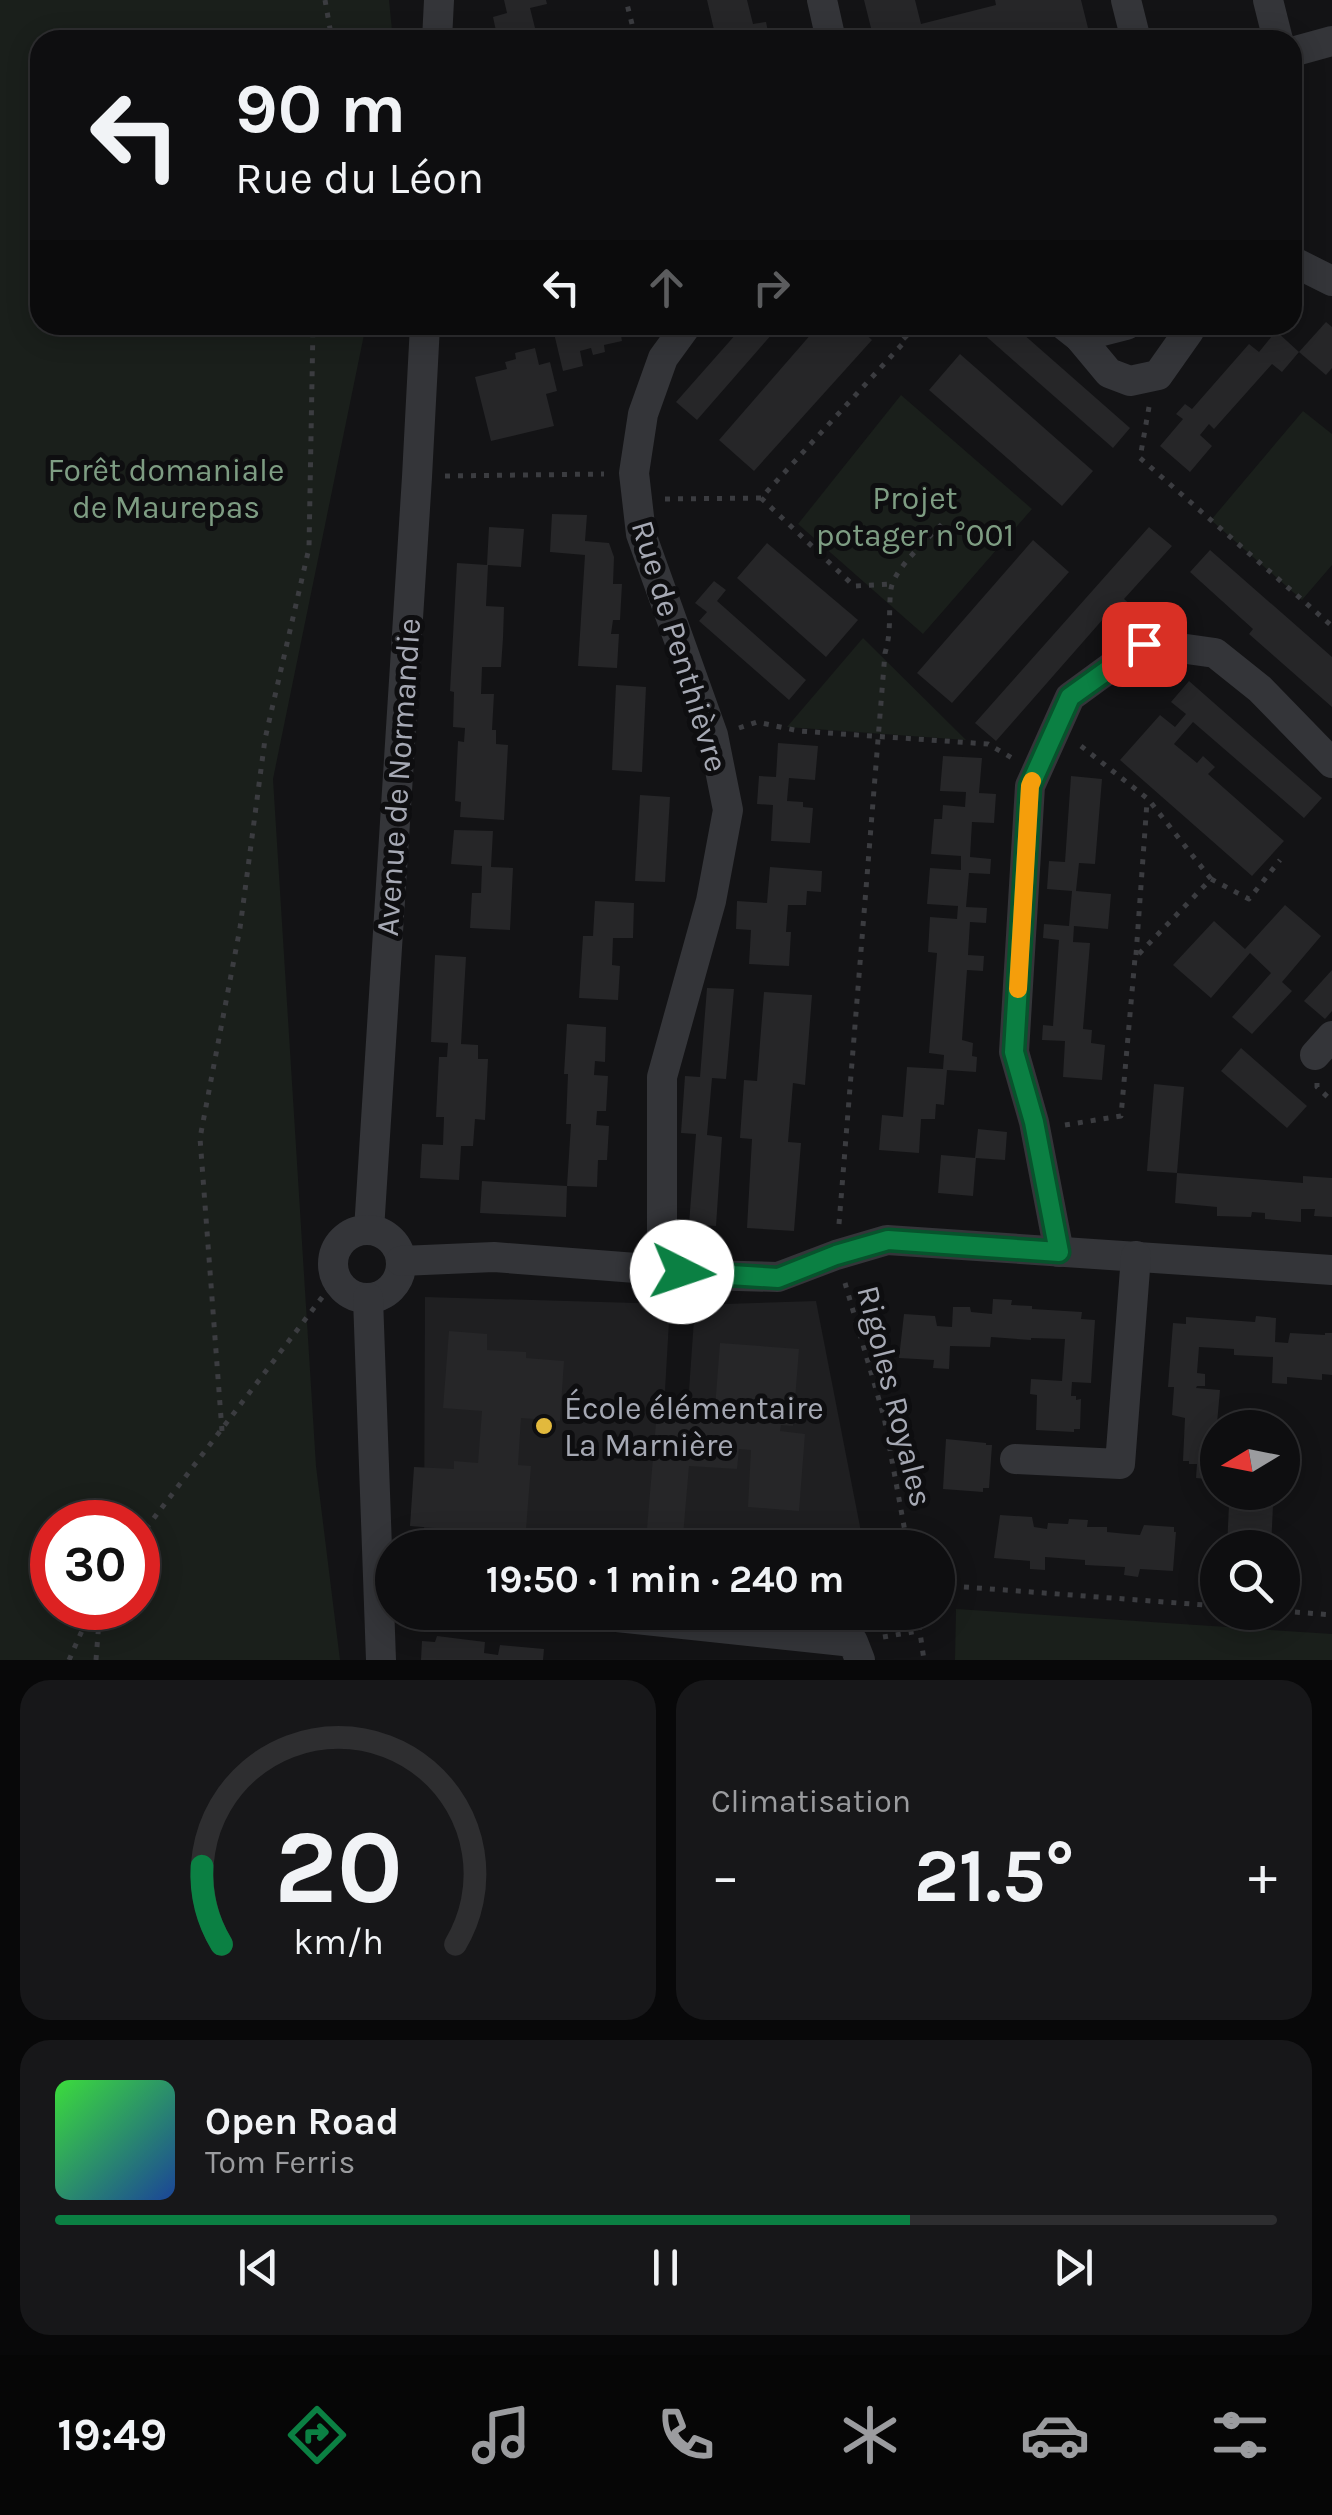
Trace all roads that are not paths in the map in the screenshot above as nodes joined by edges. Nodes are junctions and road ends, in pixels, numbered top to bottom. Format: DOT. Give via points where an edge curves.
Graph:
graph roads {
  1 [pos="439,0"];
  2 [pos="822,0"];
  3 [pos="1126,0"];
  4 [pos="1268,0"];
  5 [pos="438,30"];
  6 [pos="829,30"];
  7 [pos="1134,30"];
  8 [pos="1276,30"];
  9 [pos="1332,41"];
  10 [pos="1302,49"];
  11 [pos="1302,266"];
  12 [pos="1332,281"];
  13 [pos="429,335"];
  14 [pos="680,335"];
  15 [pos="1076,335"];
  16 [pos="1179,335"];
  17 [pos="1332,764"];
  18 [pos="369,1230"];
  19 [pos="1059,1252"];
  20 [pos="1136,1256"];
  21 [pos="400,1261"];
  22 [pos="662,1270"];
  23 [pos="1332,1270"];
  24 [pos="368,1298"];
  25 [pos="1015,1459"];
  26 [pos="381,1530"];
  27 [pos="383,1630"];
  28 [pos="702,1630"];
  29 [pos="856,1651"];
  30 [pos="381,1660"];
  1 -- 5 [label="street"];
  2 -- 6 [label="street"];
  3 -- 7 [label="street"];
  4 -- 8 [label="street"];
  9 -- 10 [label="street"];
  11 -- 12 [label="street"];
  13 -- 18 [label="street, Avenue de Normandie"];
  14 -- 22 [label="street, Rue de Penthièvre" via="663,358 643,414 636,487 641,534 713,735 728,810 711,901 662,1077"];
  15 -- 16 [label="street" via="1109,373 1130,381 1158,375"];
  17 -- 19 [label="street" via="1260,689 1214,653 1144,644 1070,697 1030,786 1014,1052"];
  18 -- 21 [label="street" via="387,1236"];
  18 -- 24 [label="street" via="349,1234 332,1259 336,1279"];
  19 -- 20 [label="street"];
  19 -- 22 [label="street" via="888,1240 778,1278"];
  20 -- 23 [label="street"];
  20 -- 25 [label="street" via="1120,1464"];
  21 -- 22 [label="street" via="494,1258"];
  21 -- 24 [label="street" via="396,1282"];
  24 -- 26 [label="street"];
  27 -- 30 [label="street"];
  28 -- 29 [label="street"];
}
